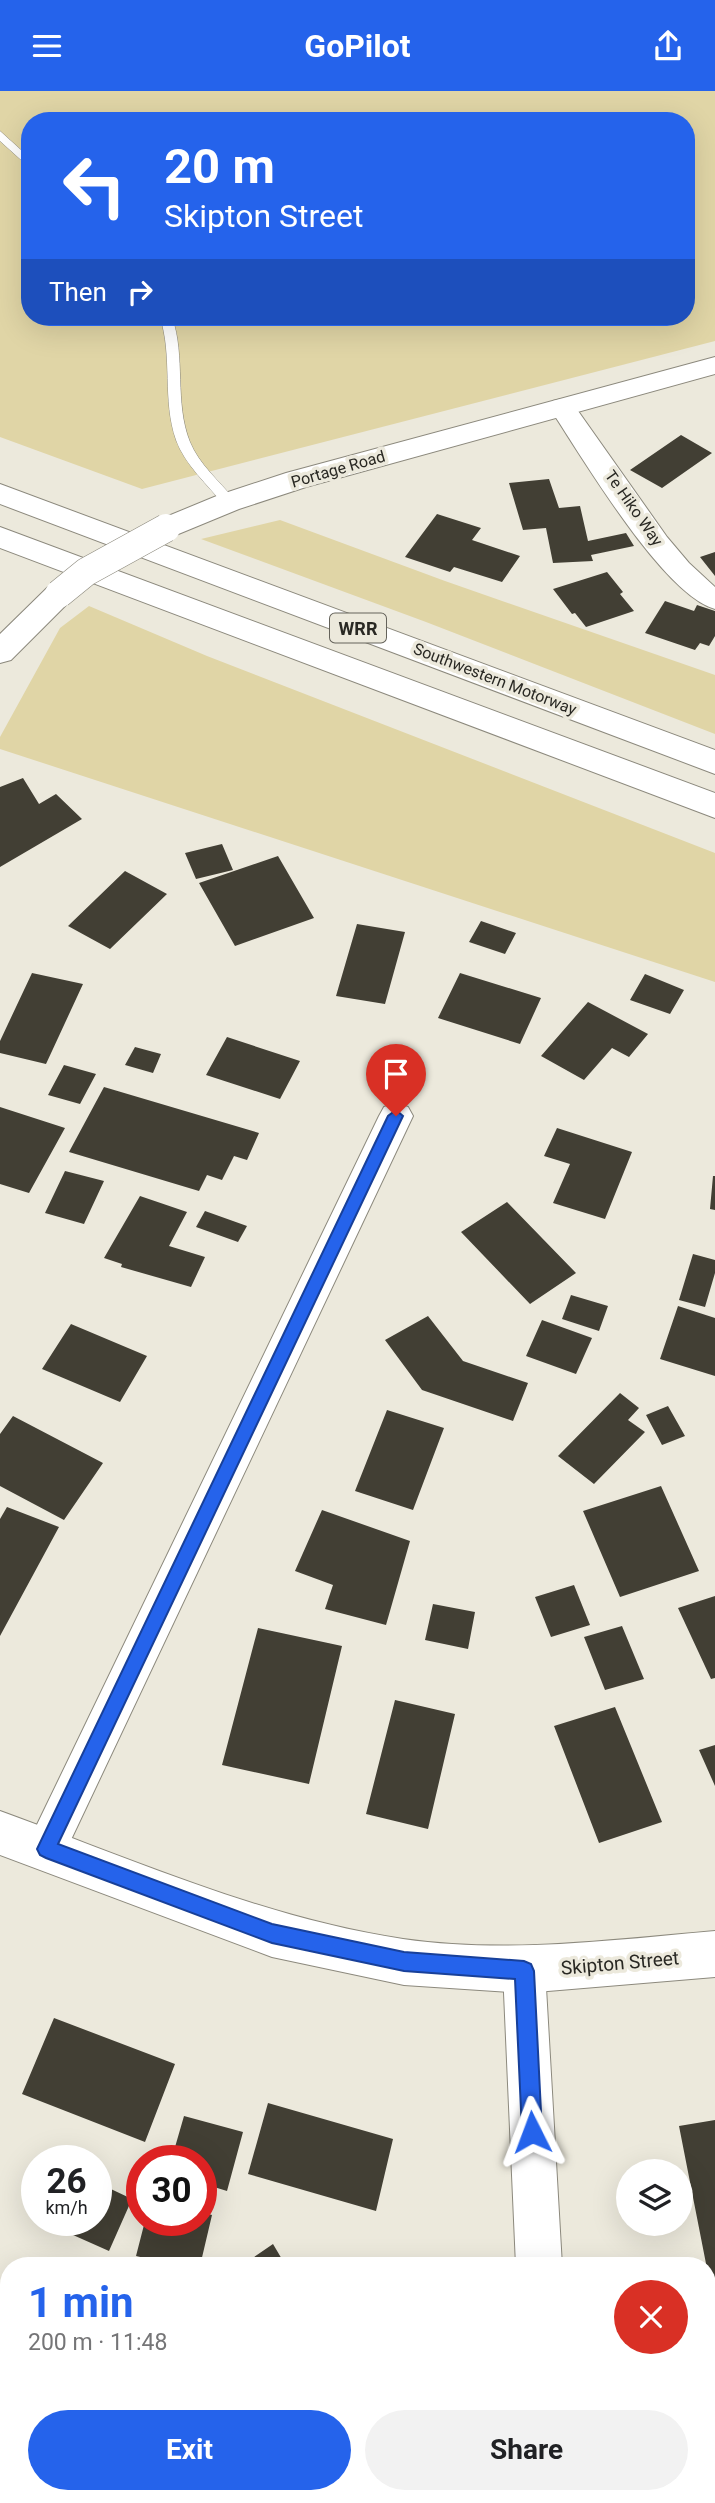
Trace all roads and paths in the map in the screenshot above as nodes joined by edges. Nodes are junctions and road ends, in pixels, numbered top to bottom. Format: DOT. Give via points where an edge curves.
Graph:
graph roads {
  1 [pos="0,134"];
  2 [pos="21,156"];
  3 [pos="170,326"];
  4 [pos="715,365"];
  5 [pos="562,407"];
  6 [pos="0,493"];
  7 [pos="229,502"];
  8 [pos="0,537"];
  9 [pos="715,600"];
  10 [pos="0,652"];
  11 [pos="715,762"];
  12 [pos="715,806"];
  13 [pos="396,1116"];
  14 [pos="0,1833"];
  15 [pos="46,1849"];
  16 [pos="715,1954"];
  17 [pos="524,1971"];
  18 [pos="539,2257"];
  1 -- 2 [label="lane"];
  3 -- 7 [label="lane" via="175,352 173,394 183,443"];
  4 -- 5 [label="main road, Portage Road"];
  5 -- 7 [label="main road, Portage Road"];
  5 -- 9 [label="street, Te Hiko Way" via="671,561 703,596"];
  6 -- 11 [label="main road, Southwestern Motorway / WRR"];
  7 -- 10 [label="main road, Portage Road, bridge" via="166,528 86,572"];
  8 -- 12 [label="main road, WRR"];
  13 -- 15 [label="street"];
  14 -- 15 [label="main road, Skipton Street"];
  15 -- 17 [label="main road, Skipton Street" via="272,1934 404,1962"];
  16 -- 17 [label="main road, Skipton Street"];
  17 -- 18 [label="street"];
}
